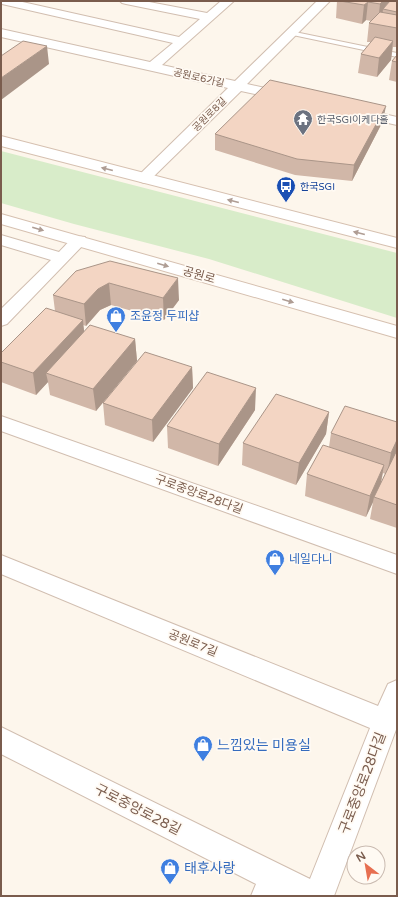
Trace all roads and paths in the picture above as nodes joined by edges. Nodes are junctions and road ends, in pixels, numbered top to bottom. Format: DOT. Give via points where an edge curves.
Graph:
graph roads {
  1 [pos="2,1"];
  2 [pos="126,1"];
  3 [pos="228,1"];
  4 [pos="324,1"];
  5 [pos="209,17"];
  6 [pos="1,33"];
  7 [pos="290,33"];
  8 [pos="182,41"];
  9 [pos="397,55"];
  10 [pos="152,67"];
  11 [pos="237,86"];
  12 [pos="298,99"];
  13 [pos="344,110"];
  14 [pos="397,121"];
  15 [pos="1,141"];
  16 [pos="144,178"];
  17 [pos="1,219"];
  18 [pos="1,240"];
  19 [pos="79,241"];
  20 [pos="397,243"];
  21 [pos="62,258"];
  22 [pos="1,320"];
  23 [pos="397,332"];
  24 [pos="1,423"];
  25 [pos="1,564"];
  26 [pos="397,565"];
  27 [pos="397,692"];
  28 [pos="386,722"];
  29 [pos="1,740"];
  30 [pos="270,887"];
  31 [pos="312,896"];
  32 [pos="318,896"];
  1 -- 8 [label="street"];
  2 -- 5 [label="street"];
  3 -- 5 [label="street"];
  4 -- 7 [label="street, 공원로8길"];
  5 -- 8 [label="street"];
  6 -- 10 [label="street, 공원로6가길"];
  7 -- 9 [label="lane"];
  7 -- 11 [label="street, 공원로8길"];
  8 -- 10 [label="street"];
  10 -- 11 [label="street, 공원로6가길"];
  11 -- 12 [label="street, 공원로6가길"];
  11 -- 16 [label="street, 공원로8길"];
  13 -- 14 [label="street"];
  16 -- 15 [label="main road, one-way"];
  20 -- 16 [label="main road, one-way"];
  17 -- 19 [label="main road, 공원로, one-way"];
  18 -- 21 [label="street"];
  19 -- 21 [label="street"];
  19 -- 23 [label="main road, 공원로, one-way"];
  21 -- 22 [label="street"];
  24 -- 26 [label="street, 구로중앙로28다길"];
  25 -- 28 [label="street, 공원로7길"];
  27 -- 28 [label="street, 구로중앙로28다길"];
  28 -- 32 [label="street, 구로중앙로28다길"];
  29 -- 30 [label="street, 구로중앙로28길"];
  30 -- 31 [label="street, 구로중앙로28길"];
}
